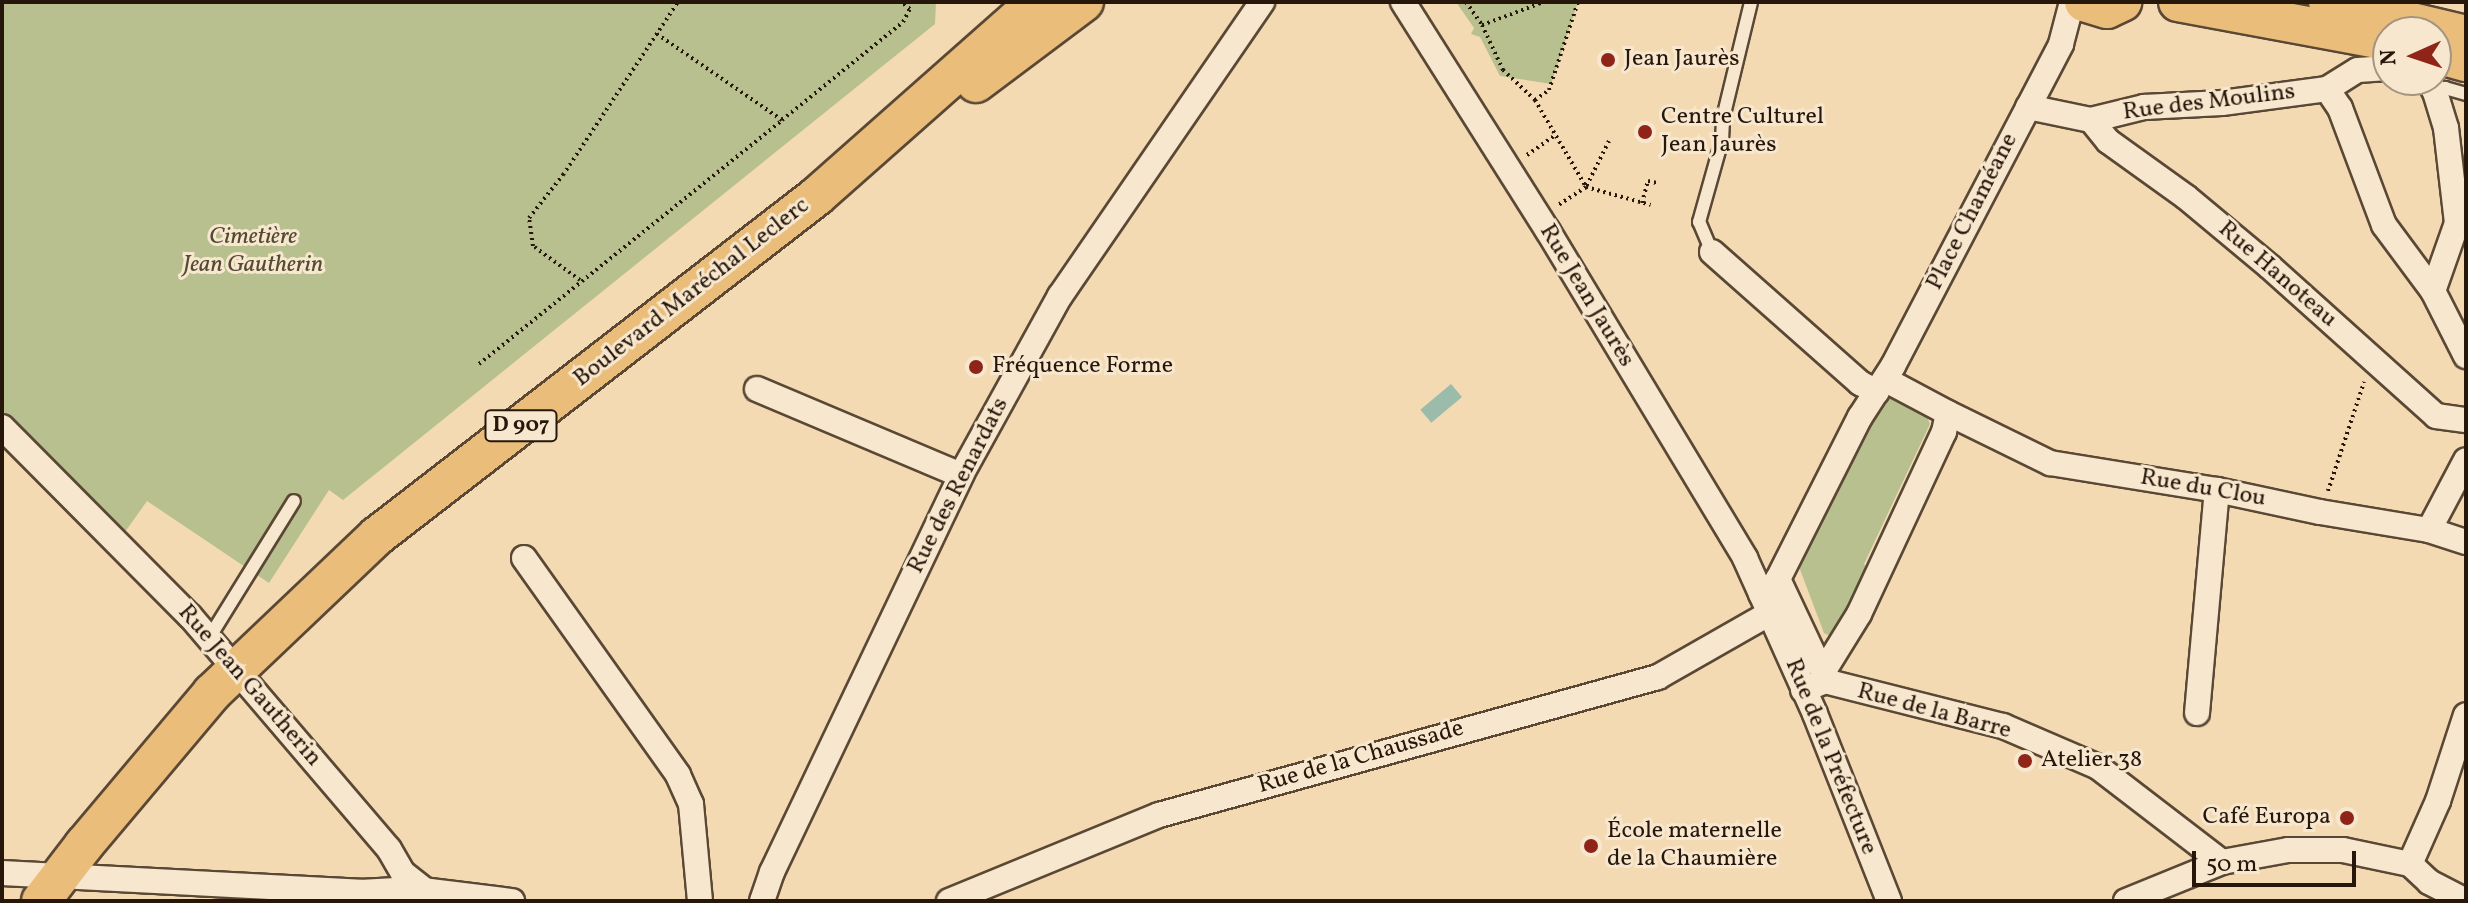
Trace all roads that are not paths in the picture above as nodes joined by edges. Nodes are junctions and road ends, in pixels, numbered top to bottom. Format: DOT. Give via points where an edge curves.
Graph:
graph roads {
  1 [pos="1036,2"];
  2 [pos="1084,2"];
  3 [pos="1262,2"];
  4 [pos="1403,2"];
  5 [pos="1751,2"];
  6 [pos="2178,2"];
  7 [pos="2328,2"];
  8 [pos="2094,4"];
  9 [pos="2466,35"];
  10 [pos="2372,38"];
  11 [pos="2372,69"];
  12 [pos="2327,89"];
  13 [pos="2435,96"];
  14 [pos="2028,107"];
  15 [pos="2091,120"];
  16 [pos="817,196"];
  17 [pos="2460,197"];
  18 [pos="1712,252"];
  19 [pos="2433,291"];
  20 [pos="2466,356"];
  21 [pos="1881,386"];
  22 [pos="757,389"];
  23 [pos="1948,413"];
  24 [pos="2466,420"];
  25 [pos="2,427"];
  26 [pos="2466,460"];
  27 [pos="961,475"];
  28 [pos="2217,490"];
  29 [pos="294,501"];
  30 [pos="2429,530"];
  31 [pos="2466,542"];
  32 [pos="524,558"];
  33 [pos="1770,595"];
  34 [pos="209,638"];
  35 [pos="237,670"];
  36 [pos="1818,680"];
  37 [pos="2197,713"];
  38 [pos="2466,715"];
  39 [pos="395,861"];
  40 [pos="2222,862"];
  41 [pos="2410,864"];
  42 [pos="772,872"];
  43 [pos="2,873"];
  44 [pos="50,888"];
  45 [pos="167,891"];
  46 [pos="386,891"];
  47 [pos="426,891"];
  48 [pos="333,896"];
  49 [pos="512,901"];
  50 [pos="700,901"];
  51 [pos="751,901"];
  52 [pos="762,901"];
  53 [pos="949,901"];
  54 [pos="1889,901"];
  55 [pos="2126,901"];
  56 [pos="2466,901"];
  1 -- 16 [label="main road, Boulevard Maréchal Leclerc / D 907"];
  2 -- 16 [label="main road, Boulevard Maréchal Leclerc / D 907"];
  3 -- 27 [label="street, Rue des Renardats" via="1060,296"];
  4 -- 33 [label="street, Rue Jean Jaurès"];
  5 -- 18 [label="lane" via="1699,222"];
  6 -- 10 [label="main road"];
  7 -- 9 [label="main road"];
  8 -- 14 [label="street, Place Chaméane" via="2061,44"];
  11 -- 12 [label="street" via="2358,70"];
  12 -- 15 [label="street, Rue des Moulins" via="2144,107"];
  12 -- 19 [label="street" via="2340,108 2384,225"];
  13 -- 17 [label="street"];
  14 -- 15 [label="street"];
  14 -- 21 [label="street, Place Chaméane"];
  15 -- 24 [label="street, Rue Hanoteau" via="2108,141 2270,267 2436,416"];
  16 -- 35 [label="main road, Boulevard Maréchal Leclerc / D 907" via="377,536"];
  17 -- 19 [label="street" via="2457,223"];
  18 -- 21 [label="street" via="1860,383"];
  19 -- 20 [label="street"];
  21 -- 23 [label="street"];
  21 -- 33 [label="street, Place Chaméane"];
  22 -- 27 [label="street"];
  23 -- 28 [label="street, Rue du Clou" via="2050,463"];
  23 -- 36 [label="street" via="1866,600"];
  25 -- 34 [label="street, Rue Jean Gautherin"];
  26 -- 30 [label="street"];
  27 -- 42 [label="street, Rue des Renardats"];
  28 -- 30 [label="street, Rue du Clou"];
  28 -- 37 [label="street"];
  29 -- 34 [label="lane"];
  30 -- 31 [label="street, Rue du Clou"];
  32 -- 50 [label="street" via="678,775 691,804"];
  33 -- 36 [label="street, Rue de la Préfecture"];
  33 -- 36 [label="street" via="1818,664"];
  33 -- 53 [label="street, Rue de la Chaussade" via="1658,677 1159,815"];
  34 -- 35 [label="street, Rue Jean Gautherin"];
  35 -- 39 [label="street, Rue Jean Gautherin"];
  35 -- 44 [label="main road, D 907" via="212,693"];
  36 -- 40 [label="street, Rue de la Barre" via="2003,726 2098,767"];
  36 -- 54 [label="street, Rue de la Préfecture"];
  38 -- 41 [label="street" via="2438,801"];
  39 -- 46 [label="street" via="397,878"];
  39 -- 47 [label="street, Rue Jean Gautherin"];
  40 -- 41 [label="street" via="2288,850 2343,850"];
  40 -- 55 [label="street"];
  41 -- 56 [label="street" via="2429,882"];
  42 -- 51 [label="street, Rue des Renardats"];
  42 -- 52 [label="street, Rue des Renardats"];
  43 -- 44 [label="street"];
  44 -- 45 [label="street"];
  45 -- 48 [label="street"];
  46 -- 47 [label="street"];
  46 -- 48 [label="street"];
  47 -- 49 [label="street"];
}
